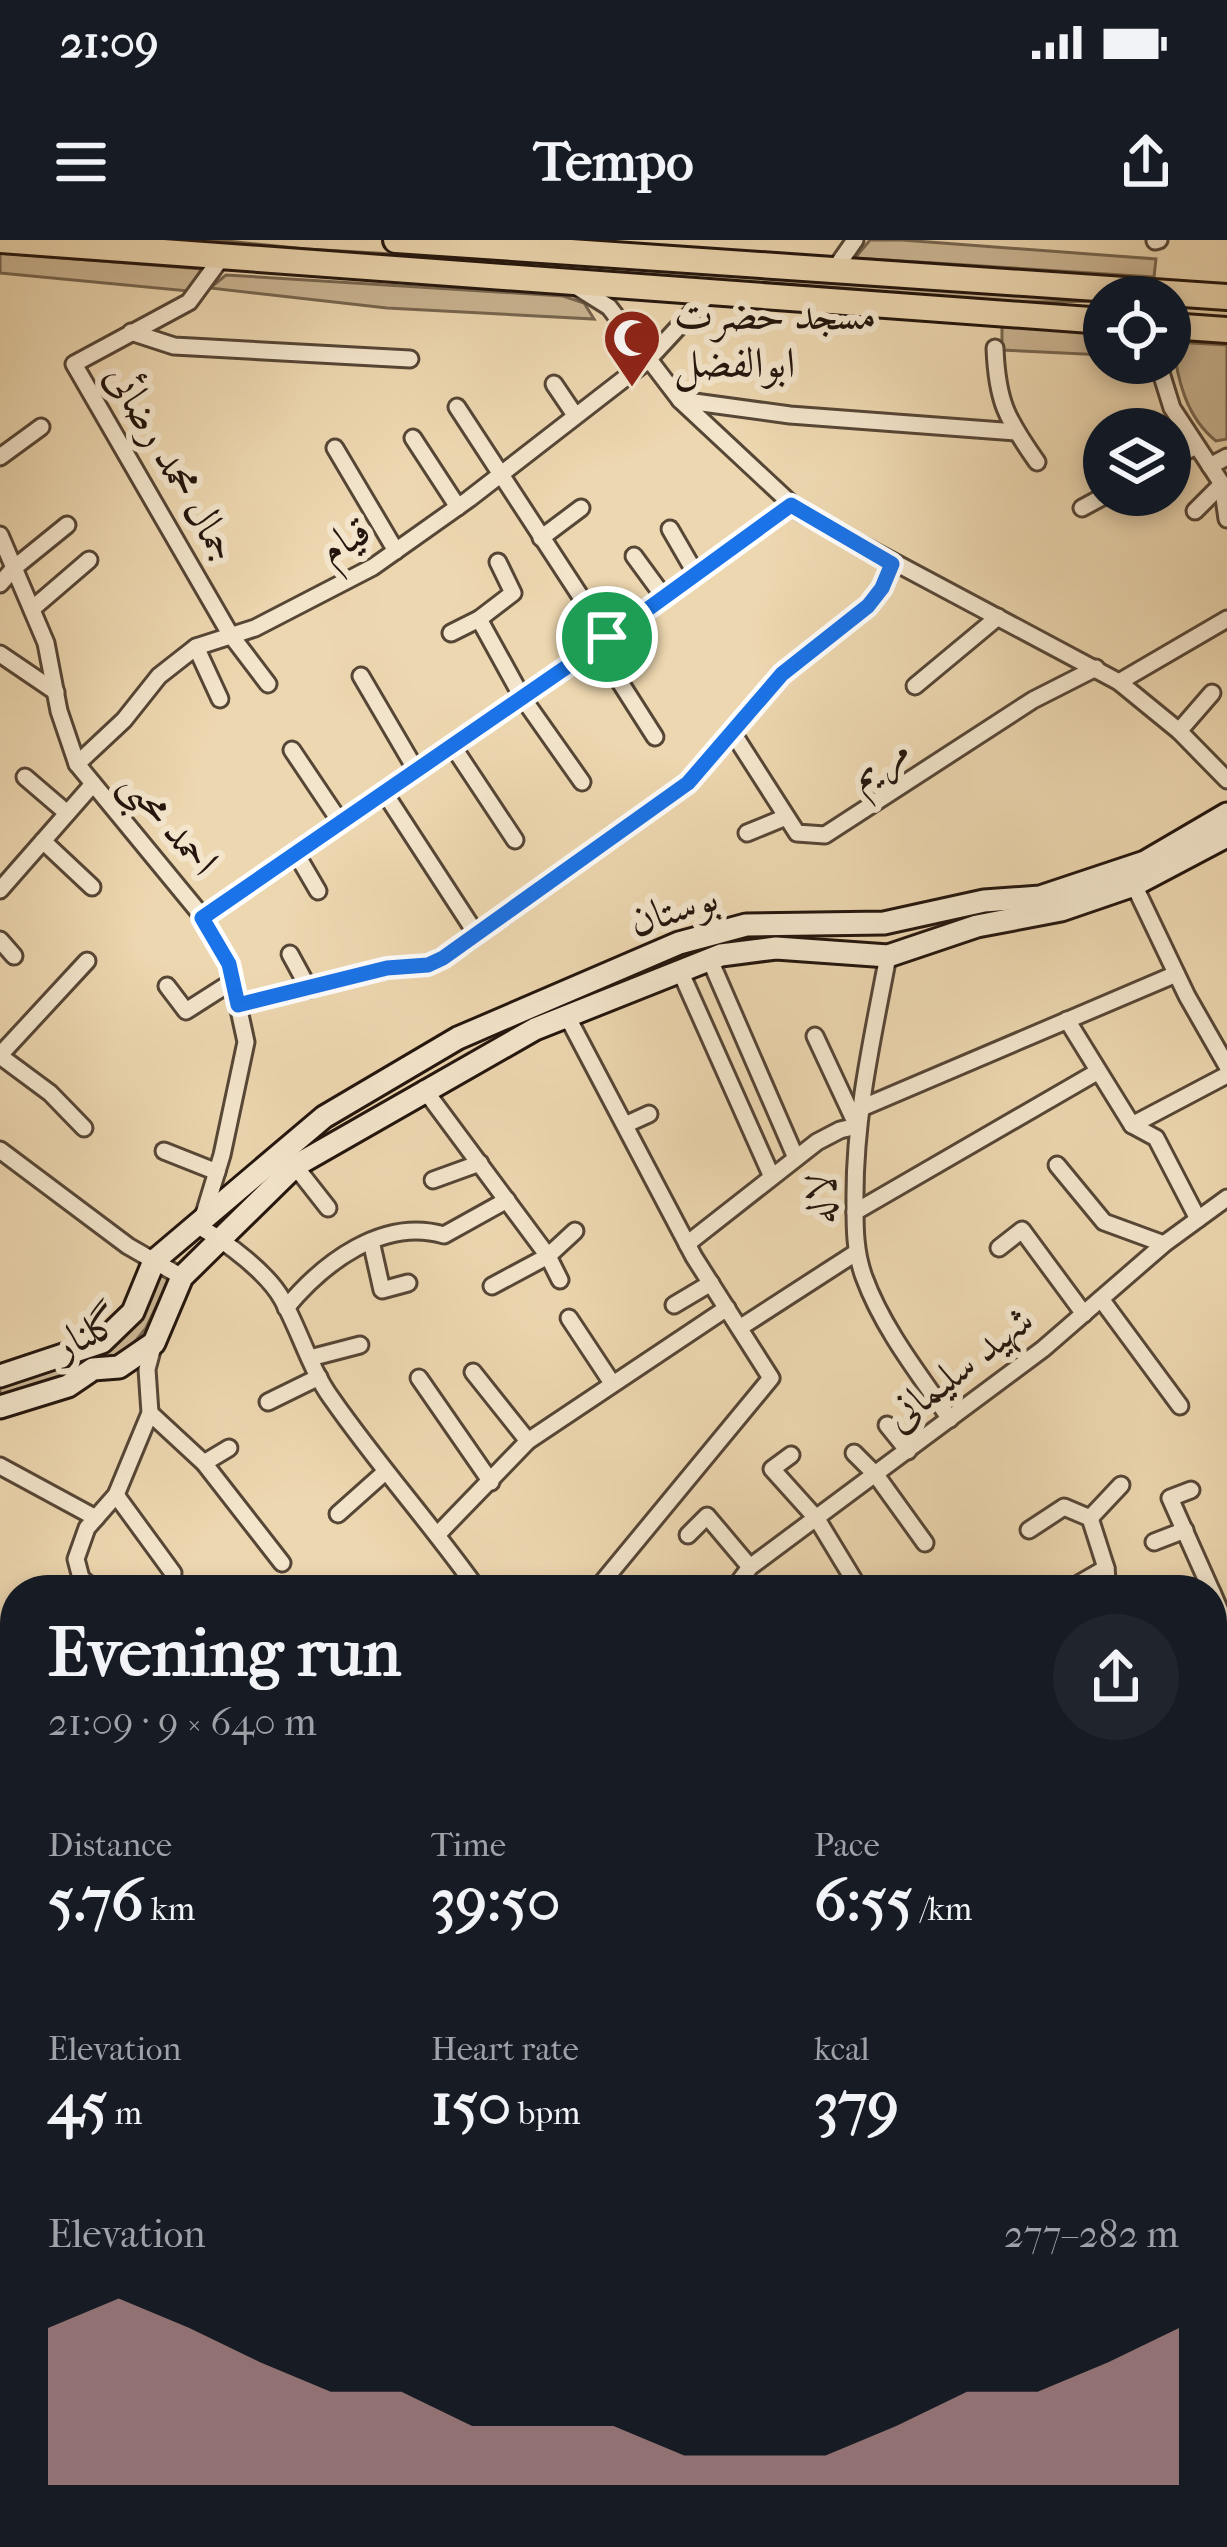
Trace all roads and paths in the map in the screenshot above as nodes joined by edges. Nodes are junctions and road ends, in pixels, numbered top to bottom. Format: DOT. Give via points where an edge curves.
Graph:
graph roads {
  1 [pos="0,240"];
  2 [pos="396,240"];
  3 [pos="855,240"];
  4 [pos="439,242"];
  5 [pos="85,243"];
  6 [pos="537,245"];
  7 [pos="222,256"];
  8 [pos="834,270"];
  9 [pos="570,282"];
  10 [pos="710,293"];
  11 [pos="1227,297"];
  12 [pos="1191,299"];
  13 [pos="1083,302"];
  14 [pos="1083,314"];
  15 [pos="1191,327"];
  16 [pos="1227,330"];
  17 [pos="131,332"];
  18 [pos="995,348"];
  19 [pos="410,359"];
  20 [pos="647,361"];
  21 [pos="554,384"];
  22 [pos="1164,384"];
  23 [pos="680,400"];
  24 [pos="457,407"];
  25 [pos="575,415"];
  26 [pos="41,427"];
  27 [pos="1016,432"];
  28 [pos="412,439"];
  29 [pos="1196,446"];
  30 [pos="335,448"];
  31 [pos="1191,449"];
  32 [pos="0,457"];
  33 [pos="1227,457"];
  34 [pos="1037,462"];
  35 [pos="1210,466"];
  36 [pos="502,474"];
  37 [pos="1222,484"];
  38 [pos="791,505"];
  39 [pos="458,507"];
  40 [pos="581,508"];
  41 [pos="1196,511"];
  42 [pos="1227,519"];
  43 [pos="68,525"];
  44 [pos="670,529"];
  45 [pos="0,535"];
  46 [pos="541,538"];
  47 [pos="396,551"];
  48 [pos="634,556"];
  49 [pos="89,560"];
  50 [pos="498,562"];
  51 [pos="892,564"];
  52 [pos="14,568"];
  53 [pos="696,574"];
  54 [pos="0,584"];
  55 [pos="664,597"];
  56 [pos="32,609"];
  57 [pos="998,617"];
  58 [pos="479,619"];
  59 [pos="1227,619"];
  60 [pos="230,634"];
  61 [pos="451,634"];
  62 [pos="602,641"];
  63 [pos="196,647"];
  64 [pos="0,654"];
  65 [pos="1096,668"];
  66 [pos="361,676"];
  67 [pos="1119,682"];
  68 [pos="268,684"];
  69 [pos="915,686"];
  70 [pos="56,692"];
  71 [pos="1212,693"];
  72 [pos="522,697"];
  73 [pos="220,700"];
  74 [pos="1179,730"];
  75 [pos="733,733"];
  76 [pos="655,737"];
  77 [pos="452,746"];
  78 [pos="292,750"];
  79 [pos="77,764"];
  80 [pos="416,770"];
  81 [pos="25,777"];
  82 [pos="1227,780"];
  83 [pos="582,782"];
  84 [pos="93,784"];
  85 [pos="384,792"];
  86 [pos="67,813"];
  87 [pos="1227,814"];
  88 [pos="787,817"];
  89 [pos="341,823"];
  90 [pos="747,833"];
  91 [pos="1227,836"];
  92 [pos="515,840"];
  93 [pos="43,841"];
  94 [pos="297,855"];
  95 [pos="1134,885"];
  96 [pos="92,887"];
  97 [pos="0,890"];
  98 [pos="318,891"];
  99 [pos="202,918"];
  100 [pos="477,935"];
  101 [pos="0,940"];
  102 [pos="290,954"];
  103 [pos="14,956"];
  104 [pos="888,956"];
  105 [pos="710,960"];
  106 [pos="87,961"];
  107 [pos="681,973"];
  108 [pos="1176,974"];
  109 [pos="233,981"];
  110 [pos="167,986"];
  111 [pos="309,988"];
  112 [pos="238,1005"];
  113 [pos="566,1016"];
  114 [pos="1067,1020"];
  115 [pos="814,1036"];
  116 [pos="0,1055"];
  117 [pos="1227,1066"];
  118 [pos="1096,1072"];
  119 [pos="1227,1075"];
  120 [pos="424,1089"];
  121 [pos="649,1114"];
  122 [pos="858,1118"];
  123 [pos="627,1124"];
  124 [pos="1132,1124"];
  125 [pos="84,1128"];
  126 [pos="0,1150"];
  127 [pos="164,1151"];
  128 [pos="796,1158"];
  129 [pos="480,1163"];
  130 [pos="1057,1165"];
  131 [pos="295,1166"];
  132 [pos="217,1172"];
  133 [pos="772,1177"];
  134 [pos="433,1180"];
  135 [pos="1227,1198"];
  136 [pos="507,1200"];
  137 [pos="328,1208"];
  138 [pos="855,1212"];
  139 [pos="1198,1219"];
  140 [pos="200,1227"];
  141 [pos="575,1231"];
  142 [pos="222,1239"];
  143 [pos="371,1241"];
  144 [pos="687,1244"];
  145 [pos="1164,1244"];
  146 [pos="999,1248"];
  147 [pos="857,1252"];
  148 [pos="548,1256"];
  149 [pos="154,1262"];
  150 [pos="182,1277"];
  151 [pos="560,1280"];
  152 [pos="711,1282"];
  153 [pos="408,1283"];
  154 [pos="492,1286"];
  155 [pos="1101,1299"];
  156 [pos="674,1305"];
  157 [pos="286,1308"];
  158 [pos="727,1308"];
  159 [pos="1084,1314"];
  160 [pos="569,1318"];
  161 [pos="741,1328"];
  162 [pos="154,1342"];
  163 [pos="360,1345"];
  164 [pos="310,1358"];
  165 [pos="473,1372"];
  166 [pos="0,1376"];
  167 [pos="319,1377"];
  168 [pos="419,1378"];
  169 [pos="612,1383"];
  170 [pos="268,1402"];
  171 [pos="1180,1406"];
  172 [pos="0,1407"];
  173 [pos="150,1413"];
  174 [pos="950,1419"];
  175 [pos="887,1425"];
  176 [pos="528,1441"];
  177 [pos="229,1448"];
  178 [pos="908,1451"];
  179 [pos="854,1454"];
  180 [pos="791,1455"];
  181 [pos="204,1463"];
  182 [pos="0,1466"];
  183 [pos="384,1473"];
  184 [pos="876,1475"];
  185 [pos="491,1481"];
  186 [pos="1121,1485"];
  187 [pos="1191,1490"];
  188 [pos="116,1496"];
  189 [pos="338,1514"];
  190 [pos="96,1518"];
  191 [pos="817,1519"];
  192 [pos="1090,1519"];
  193 [pos="1030,1530"];
  194 [pos="1185,1530"];
  195 [pos="438,1534"];
  196 [pos="688,1534"];
  197 [pos="1154,1542"];
  198 [pos="925,1543"];
  199 [pos="282,1563"];
  200 [pos="750,1567"];
  201 [pos="1106,1568"];
  202 [pos="173,1573"];
  203 [pos="80,1575"];
  204 [pos="467,1575"];
  205 [pos="608,1575"];
  206 [pos="744,1575"];
  207 [pos="851,1575"];
  208 [pos="1094,1575"];
  209 [pos="1107,1575"];
  210 [pos="1205,1575"];
  1 -- 5 [label="main road"];
  2 -- 4 [label="main road"];
  3 -- 8 [label="street"];
  4 -- 6 [label="main road"];
  5 -- 7 [label="main road"];
  6 -- 8 [label="main road"];
  7 -- 9 [label="main road"];
  7 -- 17 [label="street, جمال محمد رضائی" via="189,302"];
  8 -- 13 [label="main road"];
  9 -- 10 [label="main road"];
  9 -- 20 [label="street" via="609,308"];
  10 -- 14 [label="main road"];
  10 -- 20 [label="street, قیام"];
  11 -- 12 [label="main road"];
  15 -- 16 [label="main road"];
  17 -- 19 [label="street" via="174,346"];
  17 -- 60 [label="street, جمال محمد رضائی" via="74,364"];
  18 -- 27 [label="street" via="997,390"];
  20 -- 23 [label="street"];
  20 -- 25 [label="street, قیام"];
  21 -- 25 [label="street"];
  22 -- 29 [label="street"];
  23 -- 27 [label="street"];
  23 -- 38 [label="street"];
  24 -- 36 [label="street"];
  25 -- 36 [label="street, قیام"];
  26 -- 32 [label="street"];
  27 -- 34 [label="street"];
  28 -- 39 [label="street"];
  29 -- 31 [label="street"];
  29 -- 35 [label="street"];
  30 -- 47 [label="street"];
  33 -- 35 [label="street"];
  35 -- 37 [label="street"];
  36 -- 39 [label="street, قیام"];
  36 -- 46 [label="street"];
  37 -- 41 [label="street"];
  37 -- 42 [label="street"];
  38 -- 51 [label="street"];
  38 -- 53 [label="street"];
  39 -- 47 [label="street, قیام"];
  40 -- 46 [label="street"];
  43 -- 52 [label="street"];
  44 -- 53 [label="street"];
  45 -- 52 [label="street, احمد محبی"];
  46 -- 62 [label="street"];
  47 -- 60 [label="street, قیام"];
  48 -- 55 [label="street"];
  49 -- 56 [label="street"];
  50 -- 58 [label="street" via="513,593"];
  51 -- 57 [label="street"];
  51 -- 75 [label="street" via="868,606 782,674"];
  52 -- 54 [label="street"];
  52 -- 56 [label="street, احمد محبی"];
  53 -- 55 [label="street"];
  55 -- 62 [label="street"];
  56 -- 70 [label="street, احمد محبی"];
  57 -- 65 [label="street"];
  57 -- 69 [label="street"];
  58 -- 61 [label="street"];
  58 -- 72 [label="street"];
  59 -- 67 [label="street"];
  60 -- 63 [label="street, قیام"];
  60 -- 68 [label="street"];
  62 -- 72 [label="street"];
  62 -- 76 [label="street"];
  63 -- 73 [label="street"];
  63 -- 79 [label="street, قیام"];
  64 -- 70 [label="street"];
  65 -- 67 [label="street"];
  65 -- 88 [label="street, مریم" via="825,836 797,833"];
  66 -- 80 [label="street"];
  67 -- 74 [label="street"];
  70 -- 79 [label="street, احمد محبی"];
  71 -- 74 [label="street"];
  72 -- 77 [label="street"];
  72 -- 83 [label="street"];
  74 -- 82 [label="street"];
  75 -- 88 [label="street"];
  75 -- 100 [label="street" via="688,783"];
  77 -- 80 [label="street"];
  77 -- 92 [label="street"];
  78 -- 89 [label="street"];
  79 -- 84 [label="street, احمد محبی"];
  80 -- 85 [label="street"];
  81 -- 86 [label="street"];
  84 -- 86 [label="street"];
  84 -- 99 [label="street, احمد محبی"];
  85 -- 89 [label="street"];
  85 -- 100 [label="street"];
  86 -- 93 [label="street"];
  87 -- 140 [label="street, بوستان" via="1145,862 1040,897 884,923 746,925 679,943 458,1038 324,1117"];
  88 -- 90 [label="street"];
  89 -- 94 [label="street"];
  91 -- 95 [label="street, بوستان"];
  93 -- 96 [label="street"];
  93 -- 97 [label="street"];
  94 -- 98 [label="street"];
  94 -- 99 [label="street"];
  95 -- 104 [label="street, بوستان"];
  95 -- 108 [label="street"];
  99 -- 109 [label="street, احمد محبی"];
  100 -- 111 [label="street" via="428,965"];
  101 -- 103 [label="street"];
  102 -- 111 [label="street"];
  104 -- 105 [label="street, بوستان" via="776,948"];
  104 -- 122 [label="street, لاله"];
  105 -- 107 [label="street, بوستان"];
  105 -- 128 [label="street"];
  106 -- 116 [label="street"];
  107 -- 113 [label="street, بوستان"];
  107 -- 133 [label="street"];
  108 -- 114 [label="street"];
  108 -- 117 [label="street"];
  109 -- 110 [label="street" via="186,1011"];
  109 -- 112 [label="street, احمد محبی"];
  111 -- 112 [label="street"];
  112 -- 132 [label="street, احمد محبی" via="246,1042"];
  113 -- 120 [label="street, بوستان"];
  113 -- 123 [label="street"];
  114 -- 118 [label="street"];
  114 -- 122 [label="street"];
  115 -- 122 [label="street"];
  116 -- 125 [label="street"];
  118 -- 124 [label="street"];
  118 -- 138 [label="street"];
  119 -- 124 [label="street"];
  120 -- 129 [label="street"];
  120 -- 131 [label="street, بوستان"];
  121 -- 123 [label="street"];
  122 -- 128 [label="street"];
  122 -- 138 [label="street, لاله"];
  123 -- 144 [label="street"];
  124 -- 139 [label="street" via="1156,1138"];
  126 -- 149 [label="street"];
  127 -- 132 [label="street"];
  128 -- 133 [label="street"];
  129 -- 134 [label="street"];
  129 -- 136 [label="street"];
  130 -- 145 [label="street" via="1104,1222"];
  131 -- 137 [label="street"];
  131 -- 142 [label="street, بوستان"];
  132 -- 140 [label="street, احمد محبی"];
  133 -- 144 [label="street"];
  135 -- 139 [label="street, شهید سلیمانی"];
  136 -- 143 [label="street" via="444,1235 422,1228"];
  136 -- 148 [label="street"];
  138 -- 147 [label="street, لاله"];
  139 -- 145 [label="street, شهید سلیمانی"];
  140 -- 142 [label="street"];
  140 -- 149 [label="street, گلنار"];
  141 -- 148 [label="street"];
  142 -- 150 [label="street, گلنار"];
  142 -- 157 [label="street"];
  143 -- 153 [label="street" via="382,1290"];
  143 -- 157 [label="street" via="313,1276"];
  144 -- 152 [label="street"];
  145 -- 155 [label="street, شهید سلیمانی"];
  146 -- 159 [label="street" via="1022,1230"];
  147 -- 161 [label="street"];
  147 -- 174 [label="street, لاله" via="881,1317"];
  148 -- 151 [label="street"];
  148 -- 154 [label="street"];
  149 -- 150 [label="street"];
  149 -- 166 [label="street, گلنار" via="133,1312 102,1342"];
  150 -- 162 [label="street, گلنار"];
  152 -- 156 [label="street"];
  152 -- 158 [label="street"];
  155 -- 159 [label="street, شهید سلیمانی"];
  155 -- 171 [label="street"];
  157 -- 164 [label="street"];
  158 -- 161 [label="street"];
  158 -- 169 [label="street"];
  159 -- 174 [label="street, شهید سلیمانی"];
  160 -- 169 [label="street"];
  161 -- 205 [label="street" via="771,1378"];
  162 -- 172 [label="street, گلنار" via="118,1367 93,1369 68,1386"];
  162 -- 173 [label="street"];
  163 -- 164 [label="street"];
  164 -- 167 [label="street"];
  165 -- 176 [label="street"];
  167 -- 170 [label="street"];
  167 -- 183 [label="street"];
  168 -- 185 [label="street"];
  169 -- 176 [label="street"];
  173 -- 181 [label="street"];
  173 -- 188 [label="street"];
  174 -- 178 [label="street, شهید سلیمانی"];
  175 -- 178 [label="street"];
  176 -- 185 [label="street"];
  177 -- 181 [label="street"];
  178 -- 184 [label="street, شهید سلیمانی"];
  179 -- 184 [label="street"];
  180 -- 191 [label="street" via="772,1469"];
  181 -- 199 [label="street"];
  182 -- 190 [label="street"];
  183 -- 189 [label="street"];
  183 -- 195 [label="street"];
  184 -- 191 [label="street, شهید سلیمانی"];
  184 -- 198 [label="street"];
  185 -- 195 [label="street"];
  186 -- 192 [label="street"];
  187 -- 194 [label="street" via="1170,1498"];
  188 -- 190 [label="street"];
  188 -- 202 [label="street"];
  190 -- 203 [label="street" via="76,1559"];
  191 -- 200 [label="street, شهید سلیمانی"];
  191 -- 207 [label="street"];
  192 -- 193 [label="street" via="1064,1507"];
  192 -- 201 [label="street"];
  194 -- 197 [label="street"];
  194 -- 210 [label="street"];
  195 -- 204 [label="street"];
  196 -- 200 [label="street" via="707,1516"];
  200 -- 206 [label="street, شهید سلیمانی"];
  201 -- 208 [label="street"];
  201 -- 209 [label="street"];
}
